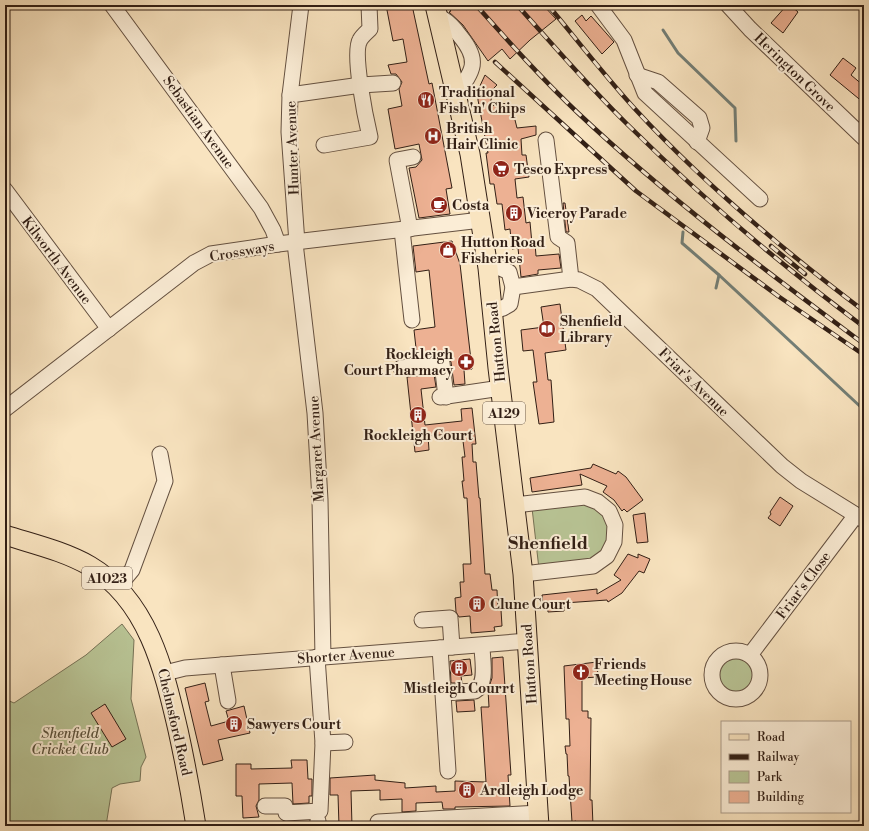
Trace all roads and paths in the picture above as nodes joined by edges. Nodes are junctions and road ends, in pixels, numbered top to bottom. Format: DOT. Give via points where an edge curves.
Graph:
graph roads {
  1 [pos="112,5"];
  2 [pos="301,5"];
  3 [pos="369,5"];
  4 [pos="598,5"];
  5 [pos="728,5"];
  6 [pos="437,10"];
  7 [pos="393,83"];
  8 [pos="361,85"];
  9 [pos="456,93"];
  10 [pos="290,96"];
  11 [pos="864,138"];
  12 [pos="546,140"];
  13 [pos="324,144"];
  14 [pos="413,157"];
  15 [pos="5,190"];
  16 [pos="760,199"];
  17 [pos="481,220"];
  18 [pos="406,229"];
  19 [pos="296,243"];
  20 [pos="278,244"];
  21 [pos="488,268"];
  22 [pos="571,279"];
  23 [pos="513,287"];
  24 [pos="493,311"];
  25 [pos="412,320"];
  26 [pos="109,329"];
  27 [pos="401,368"];
  28 [pos="501,388"];
  29 [pos="5,409"];
  30 [pos="160,454"];
  31 [pos="515,505"];
  32 [pos="860,518"];
  33 [pos="5,535"];
  34 [pos="523,574"];
  35 [pos="117,588"];
  36 [pos="422,620"];
  37 [pos="528,641"];
  38 [pos="482,646"];
  39 [pos="446,647"];
  40 [pos="750,656"];
  41 [pos="320,657"];
  42 [pos="222,664"];
  43 [pos="165,673"];
  44 [pos="443,693"];
  45 [pos="228,701"];
  46 [pos="345,742"];
  47 [pos="323,743"];
  48 [pos="448,771"];
  49 [pos="265,806"];
  50 [pos="539,819"];
  51 [pos="378,822"];
  52 [pos="420,822"];
  53 [pos="196,826"];
  1 -- 20 [label="street, Sebastian Avenue" via="261,208"];
  2 -- 10 [label="street, Hunter Avenue"];
  3 -- 8 [label="street" via="370,28 359,41"];
  4 -- 16 [label="street" via="624,40 645,93"];
  5 -- 11 [label="street, Herington Grove"];
  6 -- 9 [label="main road, Hutton Road / A129"];
  6 -- 9 [label="street" via="458,42 468,78"];
  7 -- 8 [label="street"];
  8 -- 10 [label="street"];
  8 -- 13 [label="street" via="370,137"];
  9 -- 17 [label="main road, Hutton Road / A129"];
  10 -- 19 [label="street, Hunter Avenue"];
  12 -- 22 [label="street" via="558,236 567,243"];
  14 -- 18 [label="street" via="397,160"];
  15 -- 26 [label="street, Kilworth Avenue"];
  17 -- 18 [label="street, Crossways"];
  17 -- 21 [label="main road, Hutton Road / A129"];
  18 -- 19 [label="street, Crossways"];
  18 -- 25 [label="street"];
  19 -- 20 [label="street, Crossways"];
  19 -- 41 [label="street, Margaret Avenue" via="315,413 320,500"];
  20 -- 26 [label="street, Crossways" via="211,254 203,258"];
  21 -- 23 [label="street" via="500,268 509,272"];
  21 -- 24 [label="main road, Hutton Road / A129"];
  22 -- 23 [label="street, Friar's Avenue"];
  22 -- 32 [label="street, Friar's Avenue" via="589,283 597,289 782,466"];
  23 -- 24 [label="street" via="510,304"];
  24 -- 28 [label="main road, Hutton Road / A129"];
  26 -- 29 [label="street, Crossways"];
  27 -- 28 [label="street" via="442,363 443,397"];
  28 -- 31 [label="main road, Hutton Road / A129"];
  30 -- 35 [label="street" via="165,481 132,570"];
  31 -- 34 [label="main road, Hutton Road / A129"];
  31 -- 34 [label="street" via="585,497 598,502 609,511 615,525 614,542 607,556 593,566"];
  32 -- 40 [label="street, Friar's Close"];
  33 -- 35 [label="main road, Chelmsford Road / A1023" via="69,556 90,566"];
  34 -- 37 [label="main road, Hutton Road / A129"];
  35 -- 43 [label="main road, Chelmsford Road / A1023" via="134,608 147,630"];
  36 -- 39 [label="street" via="450,618"];
  37 -- 38 [label="street, Shorter Avenue"];
  37 -- 50 [label="main road, Hutton Road / A129"];
  38 -- 39 [label="street, Shorter Avenue"];
  38 -- 44 [label="street" via="483,684 479,689"];
  39 -- 41 [label="street, Shorter Avenue"];
  39 -- 44 [label="street"];
  41 -- 42 [label="street, Shorter Avenue"];
  41 -- 47 [label="street, Margaret Avenue"];
  42 -- 43 [label="street, Shorter Avenue"];
  42 -- 45 [label="street"];
  43 -- 53 [label="main road, Chelmsford Road / A1023"];
  44 -- 48 [label="street"];
  46 -- 47 [label="street"];
  47 -- 49 [label="street, Margaret Avenue" via="320,811 286,813 286,806"];
  50 -- 52 [label="street"];
  51 -- 52 [label="street"];
}
